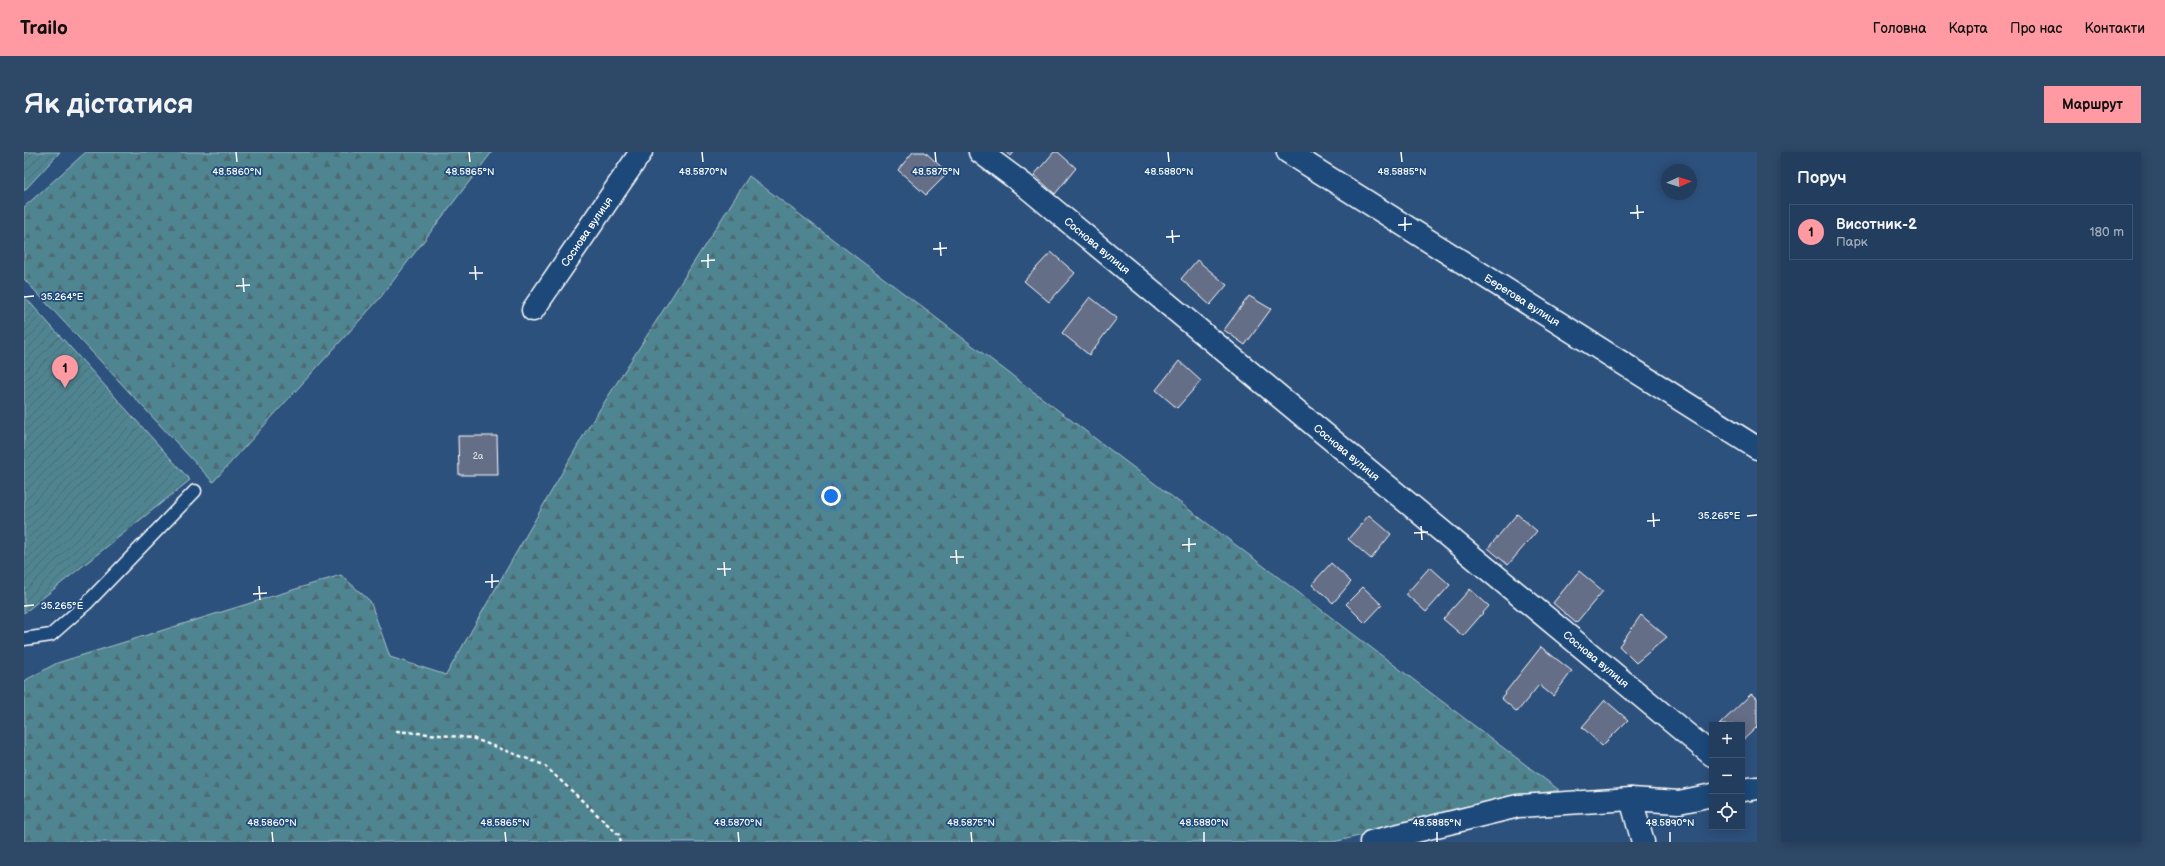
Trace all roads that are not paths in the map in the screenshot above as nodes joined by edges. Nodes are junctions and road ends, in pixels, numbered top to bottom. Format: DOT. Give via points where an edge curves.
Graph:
graph roads {
  1 [pos="641,152"];
  2 [pos="980,152"];
  3 [pos="1288,152"];
  4 [pos="533,310"];
  5 [pos="1757,448"];
  6 [pos="195,491"];
  7 [pos="24,639"];
  8 [pos="1709,753"];
  9 [pos="1757,788"];
  10 [pos="1745,790"];
  11 [pos="1709,797"];
  12 [pos="1631,798"];
  13 [pos="1371,842"];
  14 [pos="1643,842"];
  1 -- 4 [label="street, Соснова вулиця"];
  2 -- 8 [label="street, Соснова вулиця" via="1041,199"];
  3 -- 5 [label="street, Берегова вулиця"];
  6 -- 7 [label="lane" via="63,625 51,635"];
  9 -- 10 [label="street"];
  11 -- 12 [label="street" via="1678,802"];
  12 -- 13 [label="street" via="1518,806"];
  12 -- 14 [label="street"];
}
